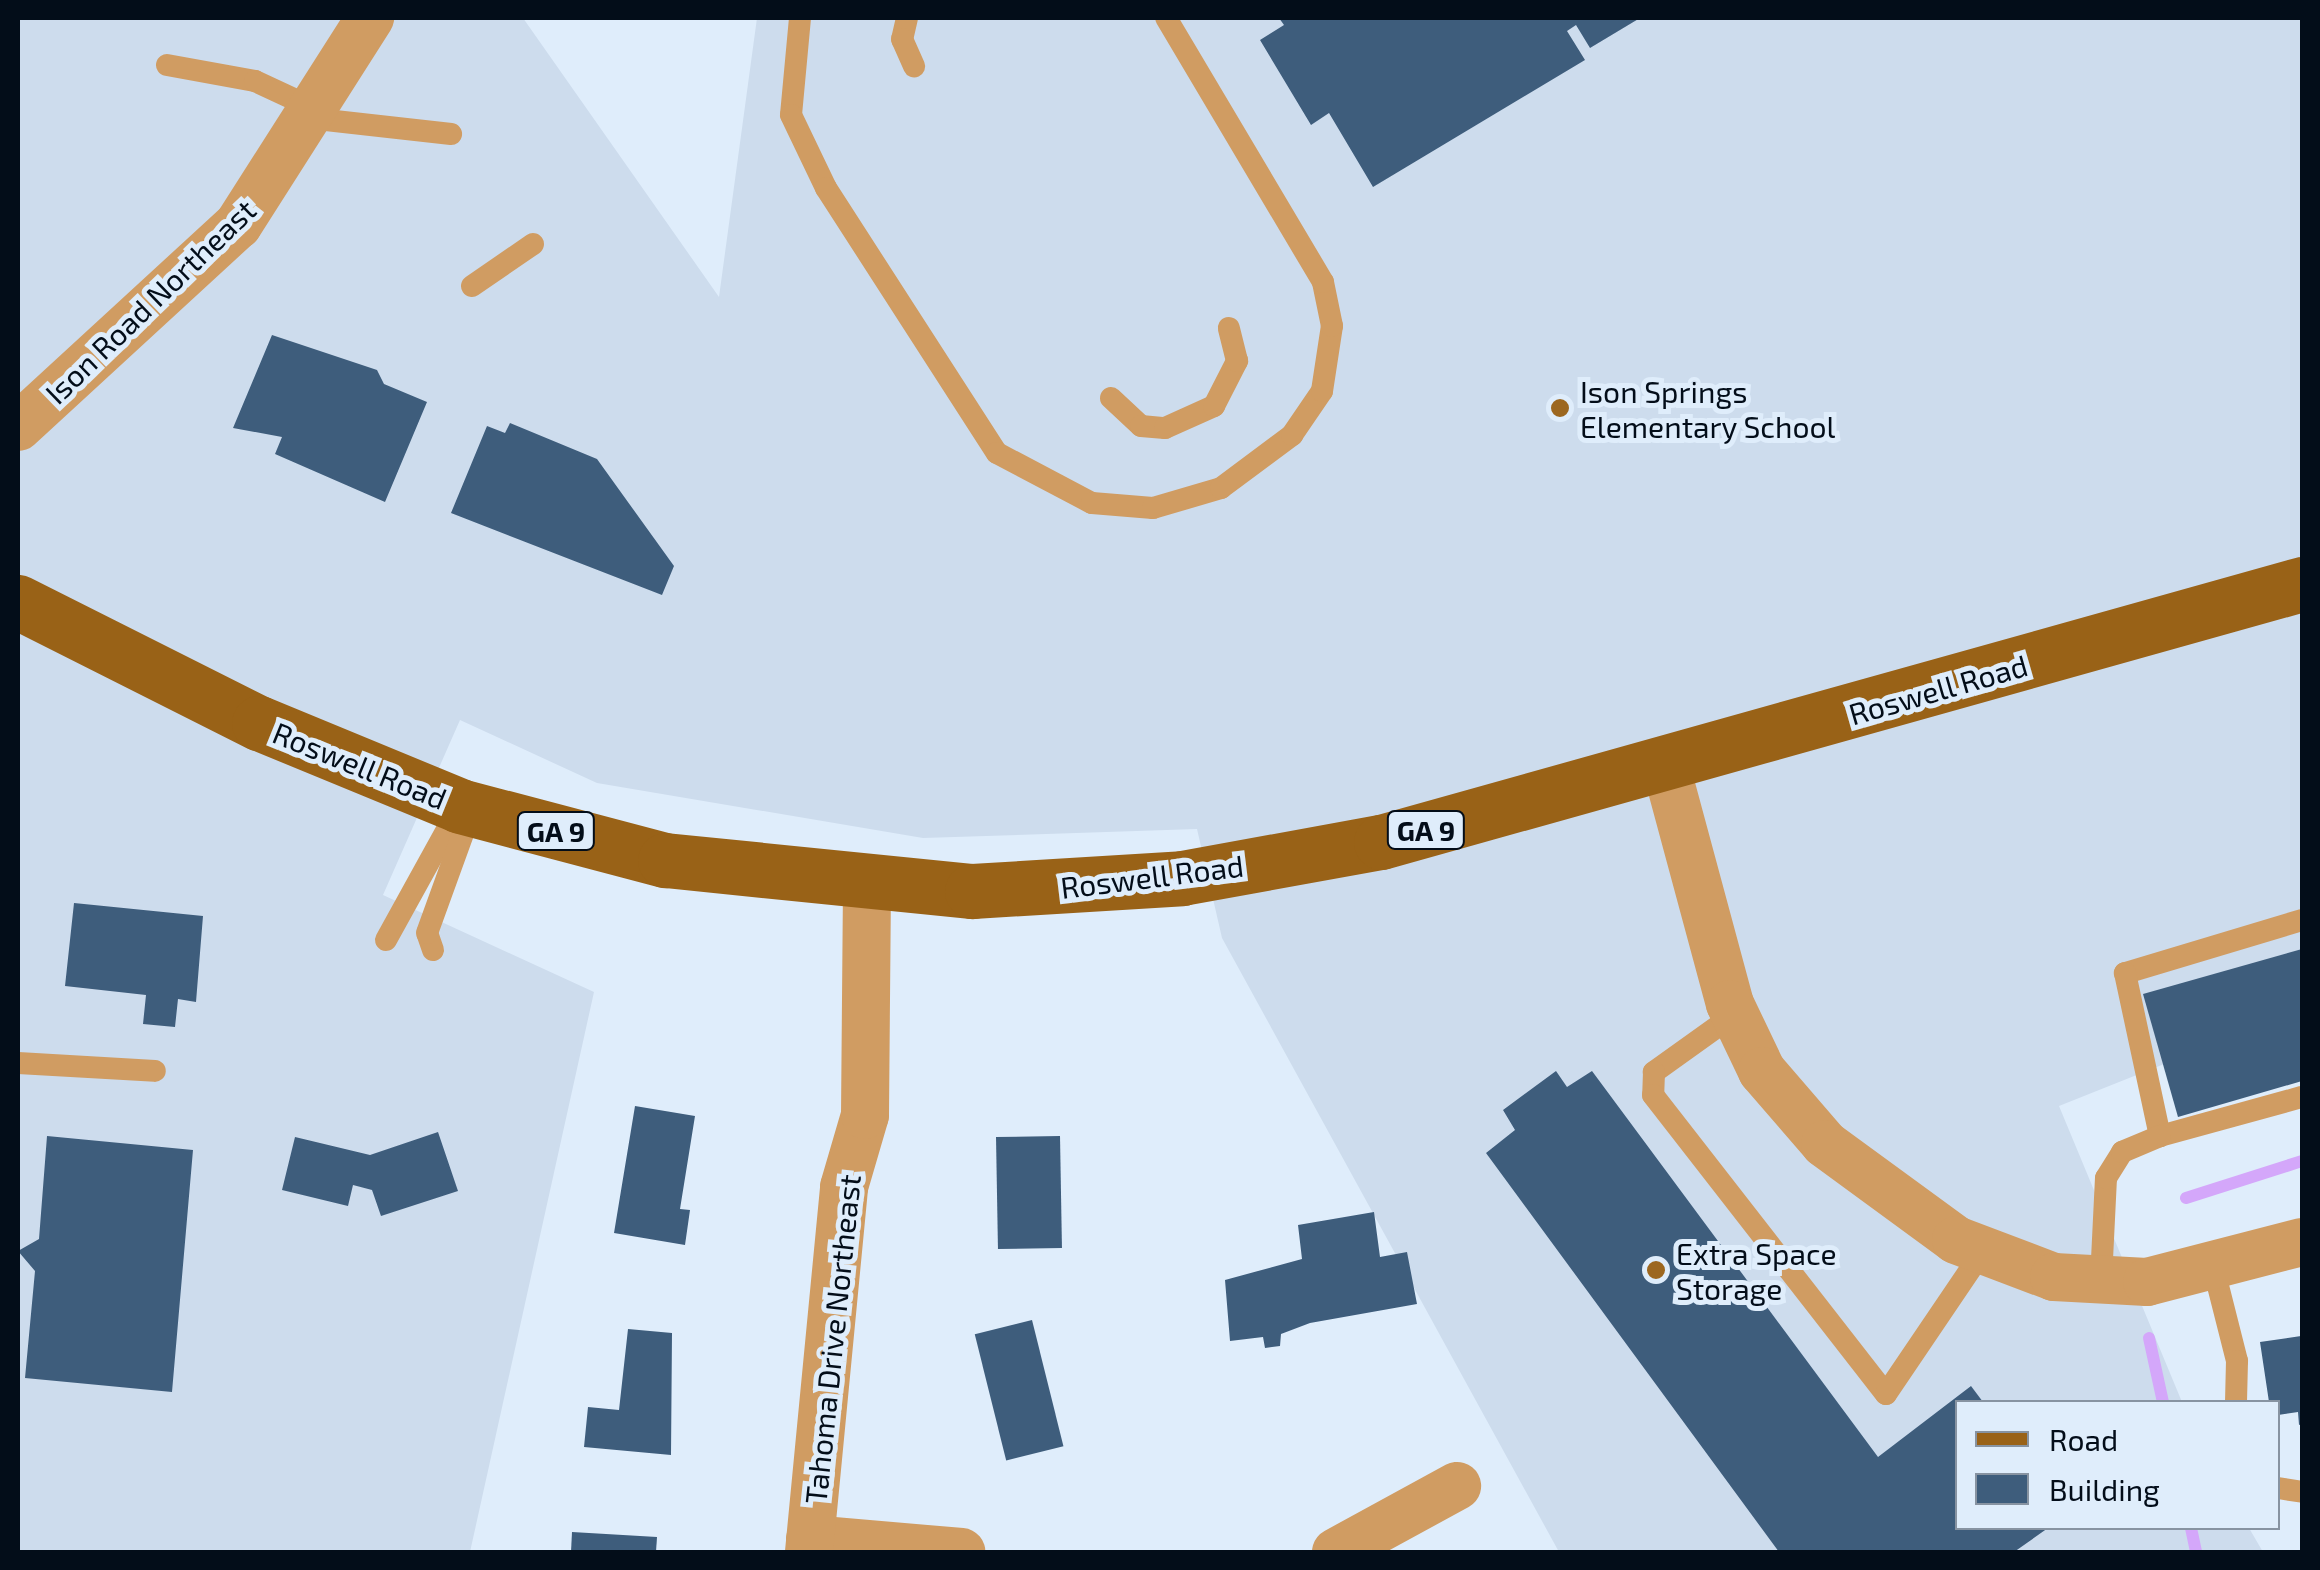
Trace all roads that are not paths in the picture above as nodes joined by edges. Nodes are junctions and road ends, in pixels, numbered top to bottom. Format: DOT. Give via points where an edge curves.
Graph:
graph roads {
  1 [pos="370,18"];
  2 [pos="800,18"];
  3 [pos="907,18"];
  4 [pos="1166,18"];
  5 [pos="167,65"];
  6 [pos="914,66"];
  7 [pos="310,113"];
  8 [pos="451,134"];
  9 [pos="532,244"];
  10 [pos="472,286"];
  11 [pos="1229,328"];
  12 [pos="1111,398"];
  13 [pos="18,427"];
  14 [pos="2302,584"];
  15 [pos="18,602"];
  16 [pos="1666,767"];
  17 [pos="466,808"];
  18 [pos="867,887"];
  19 [pos="2302,920"];
  20 [pos="386,940"];
  21 [pos="433,950"];
  22 [pos="1735,1014"];
  23 [pos="18,1063"];
  24 [pos="155,1071"];
  25 [pos="2302,1097"];
  26 [pos="2160,1136"];
  27 [pos="2302,1242"];
  28 [pos="1982,1252"];
  29 [pos="2214,1270"];
  30 [pos="2101,1280"];
  31 [pos="2236,1400"];
  32 [pos="1457,1486"];
  33 [pos="810,1546"];
  34 [pos="961,1552"];
  35 [pos="1336,1552"];
  1 -- 7 [label="street, Ison Road Northeast"];
  2 -- 4 [label="lane" via="790,115 826,188 997,453 1092,503 1153,508 1221,488 1292,436 1322,392 1332,326 1322,282"];
  3 -- 6 [label="lane" via="902,39"];
  5 -- 7 [label="lane" via="255,81"];
  7 -- 8 [label="lane"];
  7 -- 13 [label="street, Ison Road Northeast" via="238,225"];
  9 -- 10 [label="lane"];
  11 -- 12 [label="lane" via="1237,361 1230,390 1203,412 1165,428 1141,426"];
  14 -- 16 [label="main road, Roswell Road / GA 9"];
  15 -- 17 [label="main road, Roswell Road / GA 9" via="275,731"];
  16 -- 18 [label="main road, Roswell Road / GA 9" via="1382,842 1182,878 1076,888"];
  16 -- 22 [label="street"];
  17 -- 18 [label="main road, Roswell Road / GA 9" via="666,860"];
  17 -- 20 [label="lane"];
  17 -- 21 [label="lane" via="428,933"];
  18 -- 33 [label="street, Tahoma Drive Northeast" via="865,1114 844,1187"];
  19 -- 26 [label="lane" via="2124,973"];
  22 -- 28 [label="street" via="1762,1072 1825,1144"];
  22 -- 28 [label="lane" via="1654,1072 1652,1095 1886,1394"];
  23 -- 24 [label="lane"];
  25 -- 26 [label="lane"];
  26 -- 30 [label="lane" via="2122,1152 2106,1178"];
  27 -- 29 [label="street"];
  28 -- 30 [label="street" via="2054,1277"];
  29 -- 30 [label="street"];
  29 -- 31 [label="lane"];
  32 -- 35 [label="street"];
  33 -- 34 [label="street"];
}
